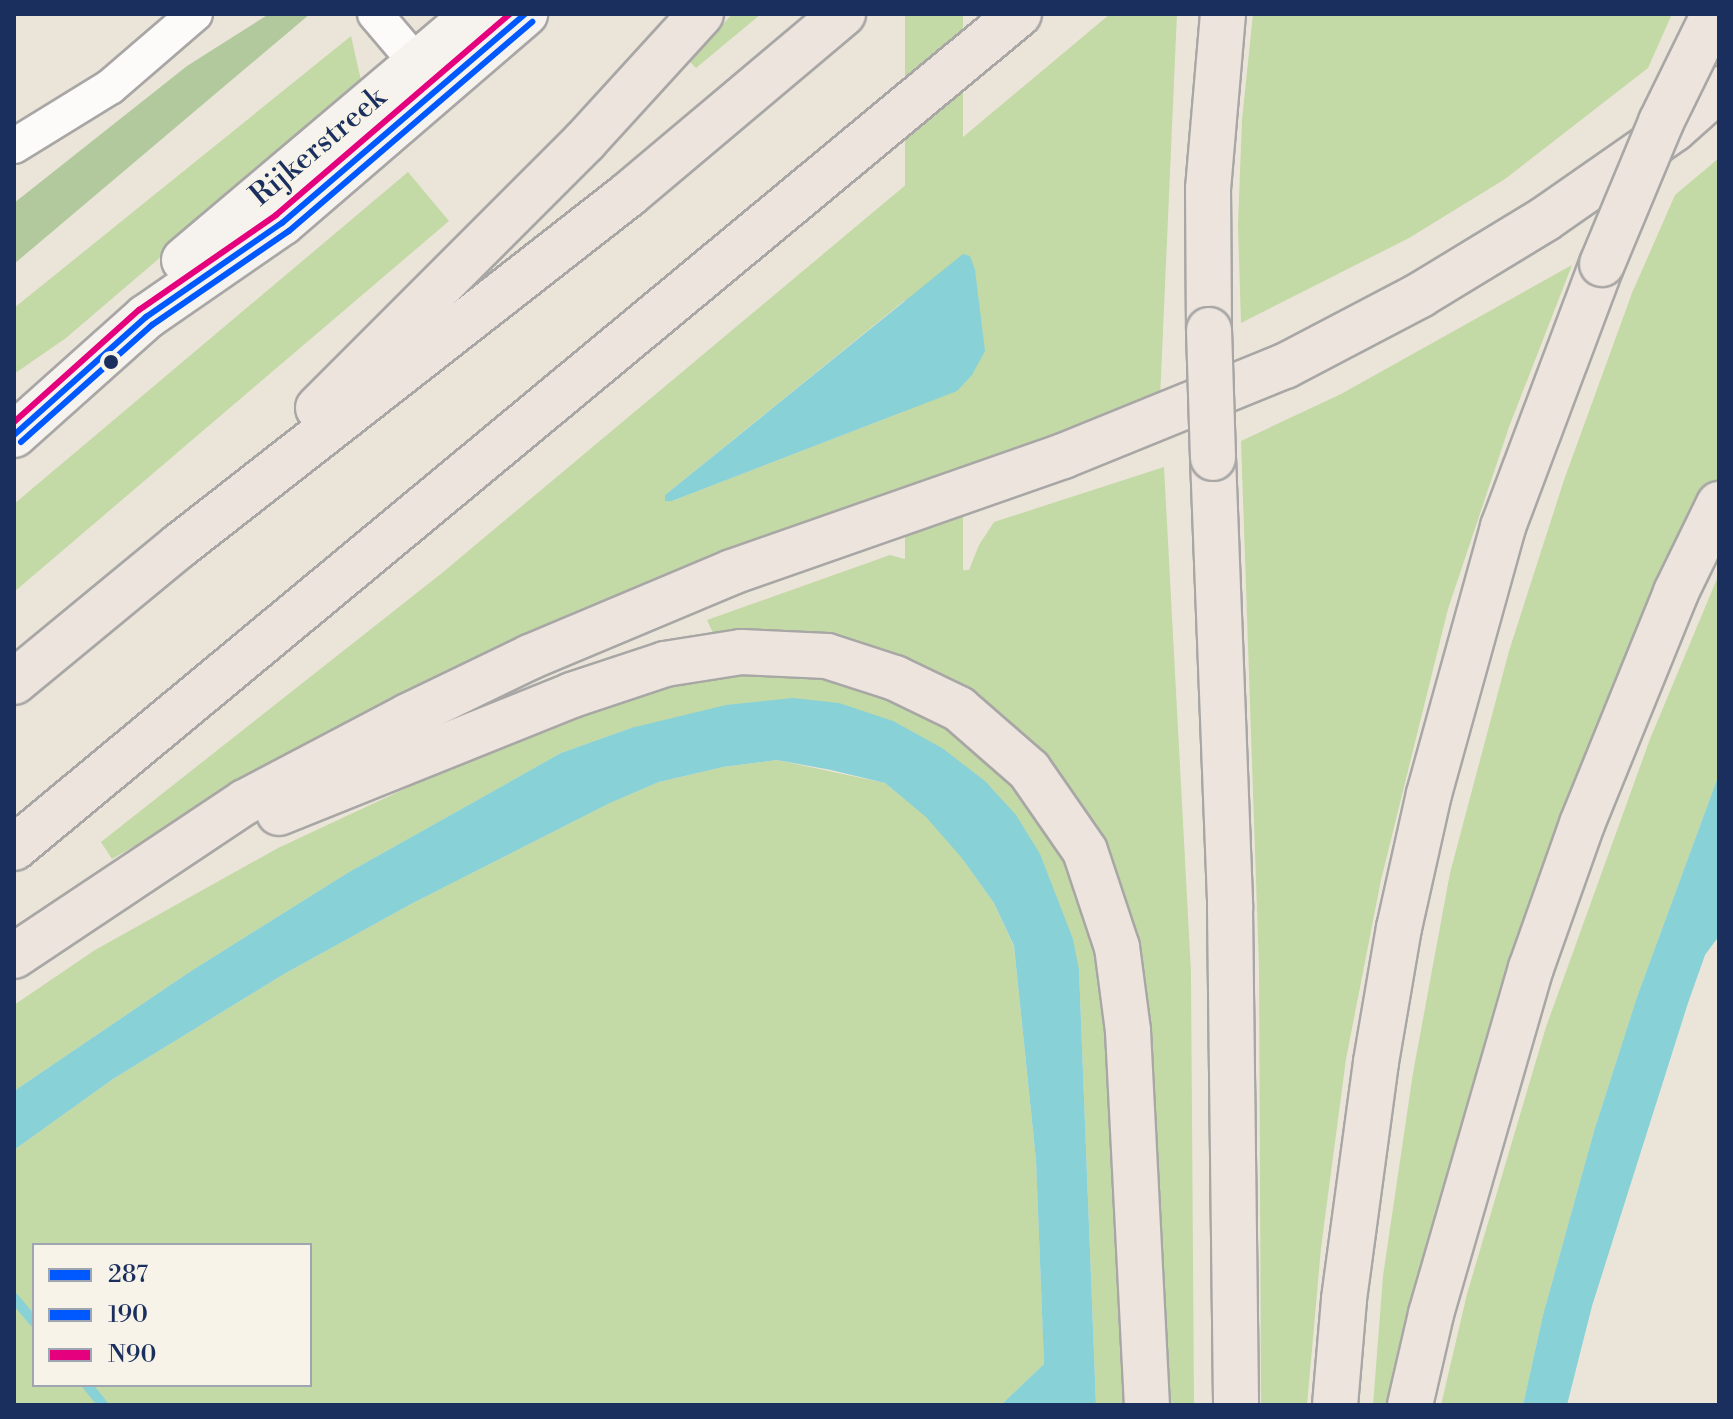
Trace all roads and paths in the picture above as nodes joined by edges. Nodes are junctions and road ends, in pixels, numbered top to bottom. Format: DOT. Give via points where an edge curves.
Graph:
graph roads {
  1 [pos="195,14"];
  2 [pos="375,14"];
  3 [pos="475,14"];
  4 [pos="525,14"];
  5 [pos="701,14"];
  6 [pos="843,14"];
  7 [pos="1019,14"];
  8 [pos="1223,14"];
  9 [pos="1714,14"];
  10 [pos="428,77"];
  11 [pos="1719,89"];
  12 [pos="14,146"];
  13 [pos="14,404"];
  14 [pos="14,435"];
  15 [pos="1719,504"];
  16 [pos="179,546"];
  17 [pos="14,682"];
  18 [pos="14,848"];
  19 [pos="137,872"];
  20 [pos="14,956"];
  21 [pos="1147,1405"];
  22 [pos="1236,1405"];
  23 [pos="1335,1405"];
  24 [pos="1410,1405"];
  1 -- 12 [label="street" via="110,87"];
  2 -- 10 [label="street"];
  3 -- 10 [label="street, Rijkerstreek"];
  4 -- 10 [label="street, Rijkerstreek"];
  5 -- 16 [label="highway" via="585,141"];
  6 -- 16 [label="highway" via="629,194"];
  7 -- 18 [label="highway"];
  8 -- 22 [label="highway, bridge" via="1208,189 1209,330 1230,909"];
  9 -- 23 [label="highway, bridge" via="1661,122 1602,264 1503,527 1429,794 1376,1062"];
  10 -- 13 [label="street, Rijkerstreek"];
  10 -- 14 [label="street, Rijkerstreek" via="282,223 146,317"];
  11 -- 19 [label="highway" via="1674,129 1545,219 1420,295 1285,366 1063,456 732,572 530,657 245,802"];
  15 -- 24 [label="highway" via="1676,592 1582,824 1531,968 1431,1314"];
  16 -- 17 [label="highway"];
  19 -- 20 [label="highway"];
  19 -- 21 [label="highway" via="460,738 665,664 741,652 827,656 895,678 959,709 1029,770 1085,851 1117,947 1128,1031"];
}
